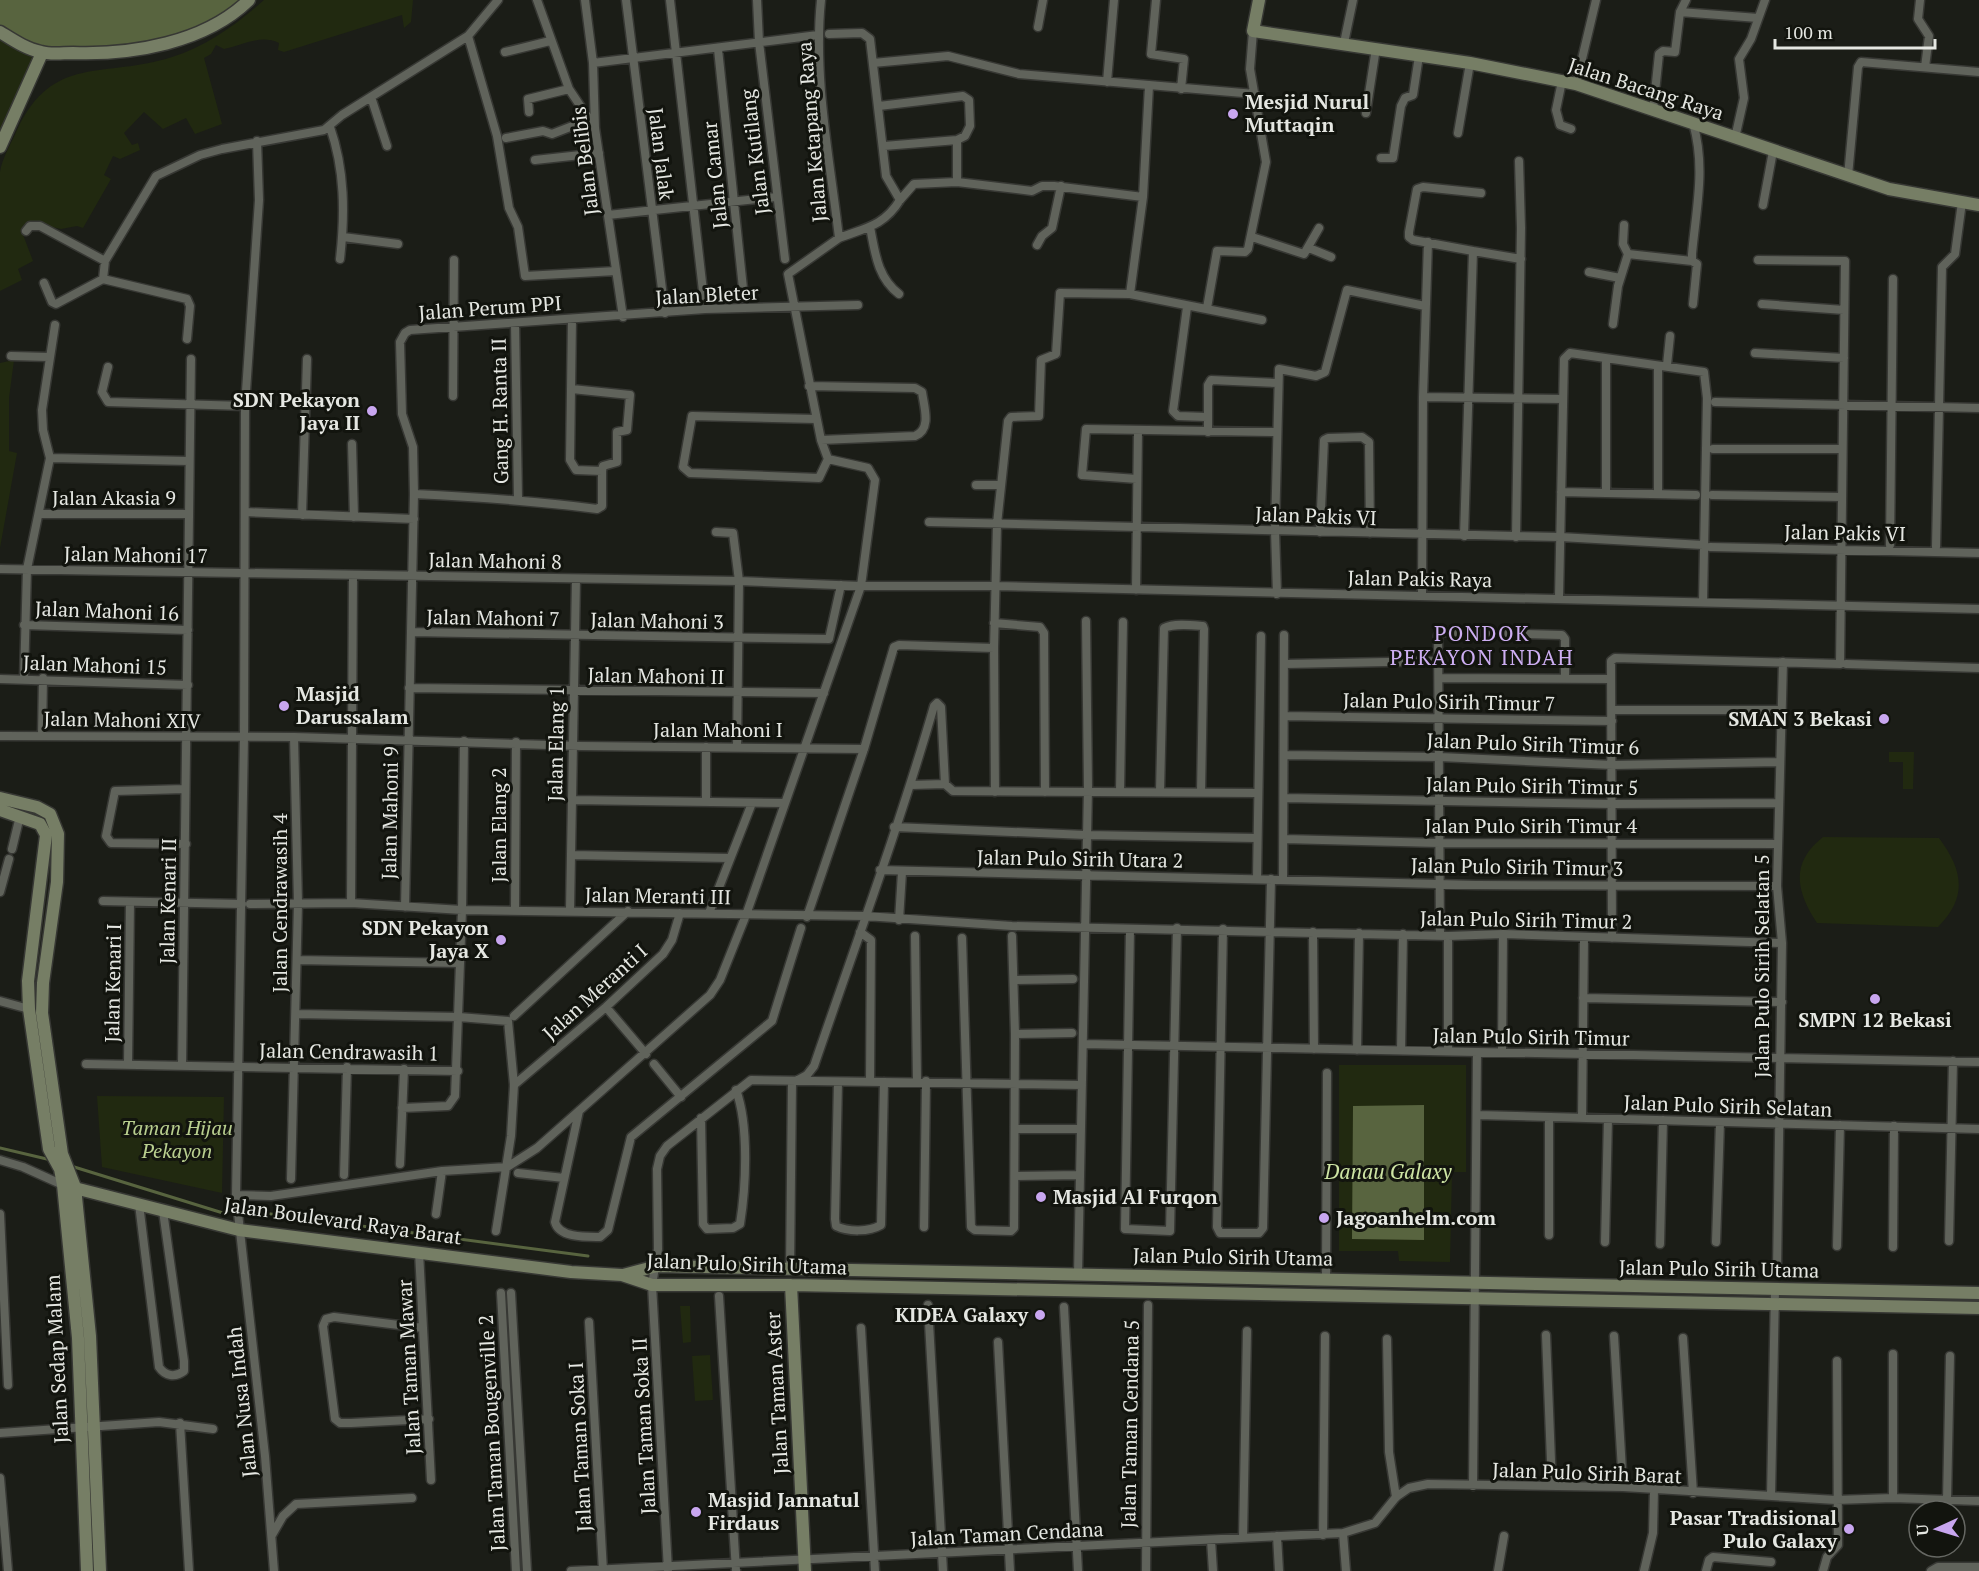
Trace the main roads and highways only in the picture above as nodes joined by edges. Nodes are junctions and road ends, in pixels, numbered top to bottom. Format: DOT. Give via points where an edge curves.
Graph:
graph roads {
  1 [pos="249,0"];
  2 [pos="1258,0"];
  3 [pos="0,32"];
  4 [pos="42,52"];
  5 [pos="0,147"];
  6 [pos="1979,205"];
  7 [pos="0,798"];
  8 [pos="0,810"];
  9 [pos="36,923"];
  10 [pos="51,926"];
  11 [pos="66,1171"];
  12 [pos="69,1186"];
  13 [pos="835,1270"];
  14 [pos="622,1275"];
  15 [pos="791,1285"];
  16 [pos="834,1286"];
  17 [pos="1979,1293"];
  18 [pos="1979,1308"];
  19 [pos="86,1428"];
  20 [pos="805,1565"];
  21 [pos="87,1571"];
  22 [pos="100,1571"];
  1 -- 4 [label="main road" via="214,24 174,41 93,54"];
  2 -- 6 [label="main road, Jalan Bacang Raya" via="1254,31 1470,63 1576,84 1888,189"];
  3 -- 4 [label="main road"];
  4 -- 5 [label="main road"];
  7 -- 10 [label="main road, Jalan Sedap Malam" via="44,811 55,822 57,882"];
  8 -- 9 [label="main road" via="40,824 46,835"];
  9 -- 10 [label="main road"];
  9 -- 11 [label="main road, Jalan Sedap Malam" via="28,981 29,1009 49,1149"];
  10 -- 11 [label="main road, Jalan Sedap Malam" via="42,1013"];
  11 -- 12 [label="main road, Jalan Sedap Malam"];
  12 -- 14 [label="main road, Jalan Boulevard Raya Barat" via="239,1225 419,1252"];
  12 -- 19 [label="main road, Jalan Sedap Malam"];
  13 -- 14 [label="main road, Jalan Pulo Sirih Utama" via="657,1266"];
  13 -- 16 [label="main road"];
  13 -- 17 [label="main road, Jalan Pulo Sirih Utama"];
  14 -- 15 [label="main road, Jalan Pulo Sirih Utama" via="652,1285"];
  15 -- 16 [label="main road, Jalan Pulo Sirih Utama"];
  15 -- 20 [label="main road, Jalan Taman Aster"];
  16 -- 18 [label="main road, Jalan Pulo Sirih Utama"];
  19 -- 21 [label="main road, Jalan Sedap Malam"];
  19 -- 22 [label="main road, Jalan Sedap Malam"];
}
